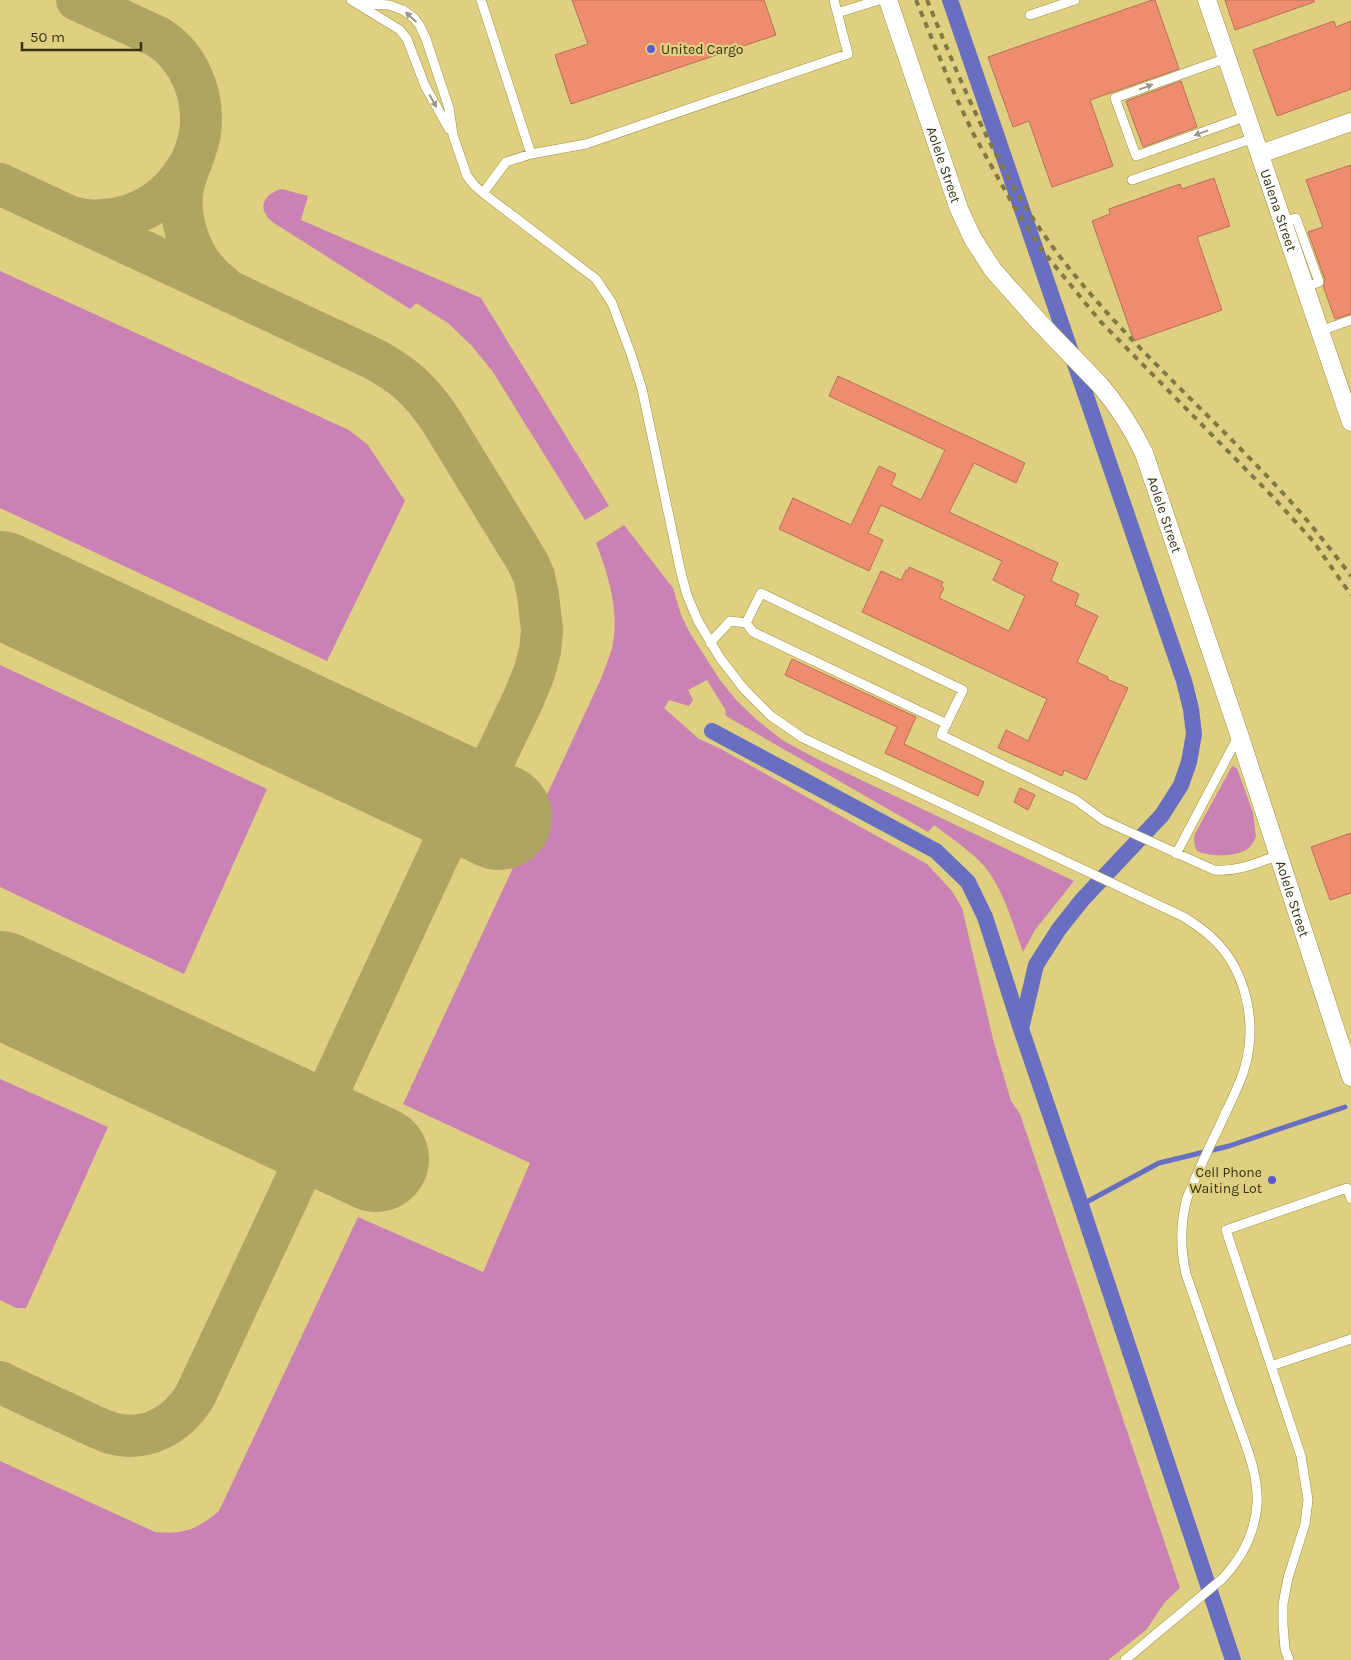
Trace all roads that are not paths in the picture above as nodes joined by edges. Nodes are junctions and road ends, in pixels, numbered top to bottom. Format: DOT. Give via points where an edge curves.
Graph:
graph roads {
  1 [pos="481,0"];
  2 [pos="834,0"];
  3 [pos="879,0"];
  4 [pos="888,0"];
  5 [pos="1075,0"];
  6 [pos="1207,0"];
  7 [pos="355,2"];
  8 [pos="390,3"];
  9 [pos="837,13"];
  10 [pos="1030,15"];
  11 [pos="382,21"];
  12 [pos="1227,58"];
  13 [pos="1247,116"];
  14 [pos="1351,122"];
  15 [pos="453,135"];
  16 [pos="1257,146"];
  17 [pos="531,154"];
  18 [pos="1132,180"];
  19 [pos="483,192"];
  20 [pos="1351,320"];
  21 [pos="1320,331"];
  22 [pos="1351,422"];
  23 [pos="746,624"];
  24 [pos="710,643"];
  25 [pos="947,724"];
  26 [pos="1239,734"];
  27 [pos="1176,854"];
  28 [pos="1279,855"];
  29 [pos="1351,1077"];
  30 [pos="1351,1199"];
  31 [pos="1351,1339"];
  32 [pos="1271,1366"];
  33 [pos="1125,1660"];
  34 [pos="1289,1660"];
  1 -- 17 [label="lane"];
  2 -- 9 [label="lane"];
  3 -- 9 [label="lane"];
  4 -- 26 [label="street, Aolele Street" via="973,239 993,270 1100,385 1125,418 1147,462"];
  5 -- 10 [label="lane"];
  6 -- 12 [label="street, Ualena Street"];
  7 -- 8 [label="lane"];
  7 -- 11 [label="lane"];
  8 -- 11 [label="lane"];
  15 -- 8 [label="lane, one-way" via="449,108 426,39 414,18"];
  9 -- 17 [label="lane" via="848,54 586,144"];
  11 -- 15 [label="lane, one-way" via="400,30 406,39 425,86"];
  12 -- 13 [label="street, Ualena Street"];
  13 -- 12 [label="lane, one-way" via="1136,156 1115,98"];
  13 -- 16 [label="street, Ualena Street"];
  14 -- 16 [label="street"];
  15 -- 19 [label="lane" via="467,176"];
  16 -- 18 [label="lane"];
  16 -- 21 [label="street, Ualena Street"];
  17 -- 19 [label="lane" via="506,162"];
  19 -- 24 [label="lane" via="596,279 612,303 642,389 687,595"];
  20 -- 21 [label="lane"];
  21 -- 22 [label="street, Ualena Street"];
  23 -- 24 [label="lane" via="730,621"];
  23 -- 25 [label="lane" via="752,632"];
  23 -- 25 [label="lane" via="761,593 963,690"];
  24 -- 33 [label="lane" via="756,703 803,738 1184,917 1212,937 1223,950 1245,993 1251,1026 1248,1057 1238,1088 1193,1182 1181,1228 1183,1258 1195,1300 1246,1445 1256,1487 1252,1534 1222,1579"];
  25 -- 27 [label="lane" via="941,735 1076,800 1103,820"];
  26 -- 27 [label="lane"];
  26 -- 28 [label="street, Aolele Street"];
  27 -- 28 [label="lane" via="1214,870 1226,871"];
  28 -- 29 [label="street, Aolele Street"];
  30 -- 32 [label="lane" via="1347,1188 1226,1230"];
  31 -- 32 [label="lane"];
  32 -- 34 [label="lane" via="1301,1456 1308,1500 1305,1524 1283,1604 1285,1648"];
}
